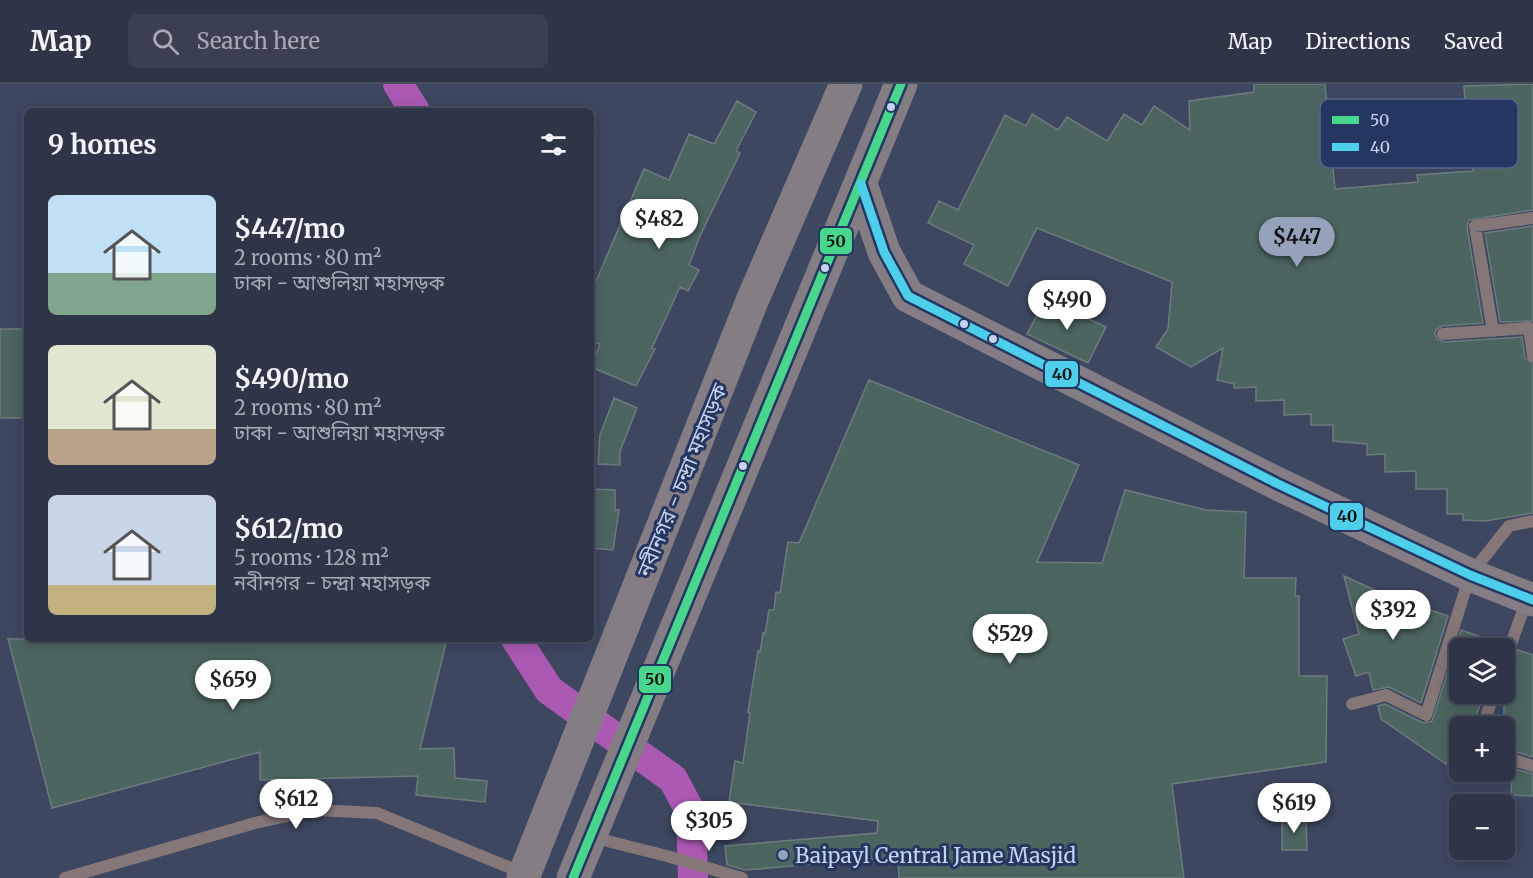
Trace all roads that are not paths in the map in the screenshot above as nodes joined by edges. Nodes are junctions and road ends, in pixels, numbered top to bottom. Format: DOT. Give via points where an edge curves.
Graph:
graph roads {
  1 [pos="846,84"];
  2 [pos="901,84"];
  3 [pos="861,184"];
  4 [pos="1533,218"];
  5 [pos="1493,331"];
  6 [pos="1443,334"];
  7 [pos="1533,356"];
  8 [pos="1533,521"];
  9 [pos="1470,575"];
  10 [pos="1530,599"];
  11 [pos="1514,638"];
  12 [pos="1353,704"];
  13 [pos="1515,761"];
  14 [pos="1533,767"];
  15 [pos="590,837"];
  16 [pos="526,871"];
  17 [pos="65,878"];
  18 [pos="573,878"];
  19 [pos="742,878"];
  1 -- 16 [label="highway, নবীনগর - চন্দ্রা মহাসড়ক" via="752,301"];
  2 -- 3 [label="highway"];
  3 -- 9 [label="highway" via="884,252 908,296 1276,483"];
  3 -- 15 [label="highway"];
  4 -- 5 [label="street" via="1475,226"];
  5 -- 6 [label="street"];
  5 -- 7 [label="street" via="1529,328"];
  8 -- 9 [label="street" via="1509,526"];
  9 -- 10 [label="highway"];
  9 -- 12 [label="street" via="1426,715 1386,695"];
  10 -- 11 [label="street"];
  13 -- 14 [label="street"];
  15 -- 18 [label="highway"];
  15 -- 19 [label="street"];
  16 -- 17 [label="street" via="377,813 315,810 255,823"];
}
